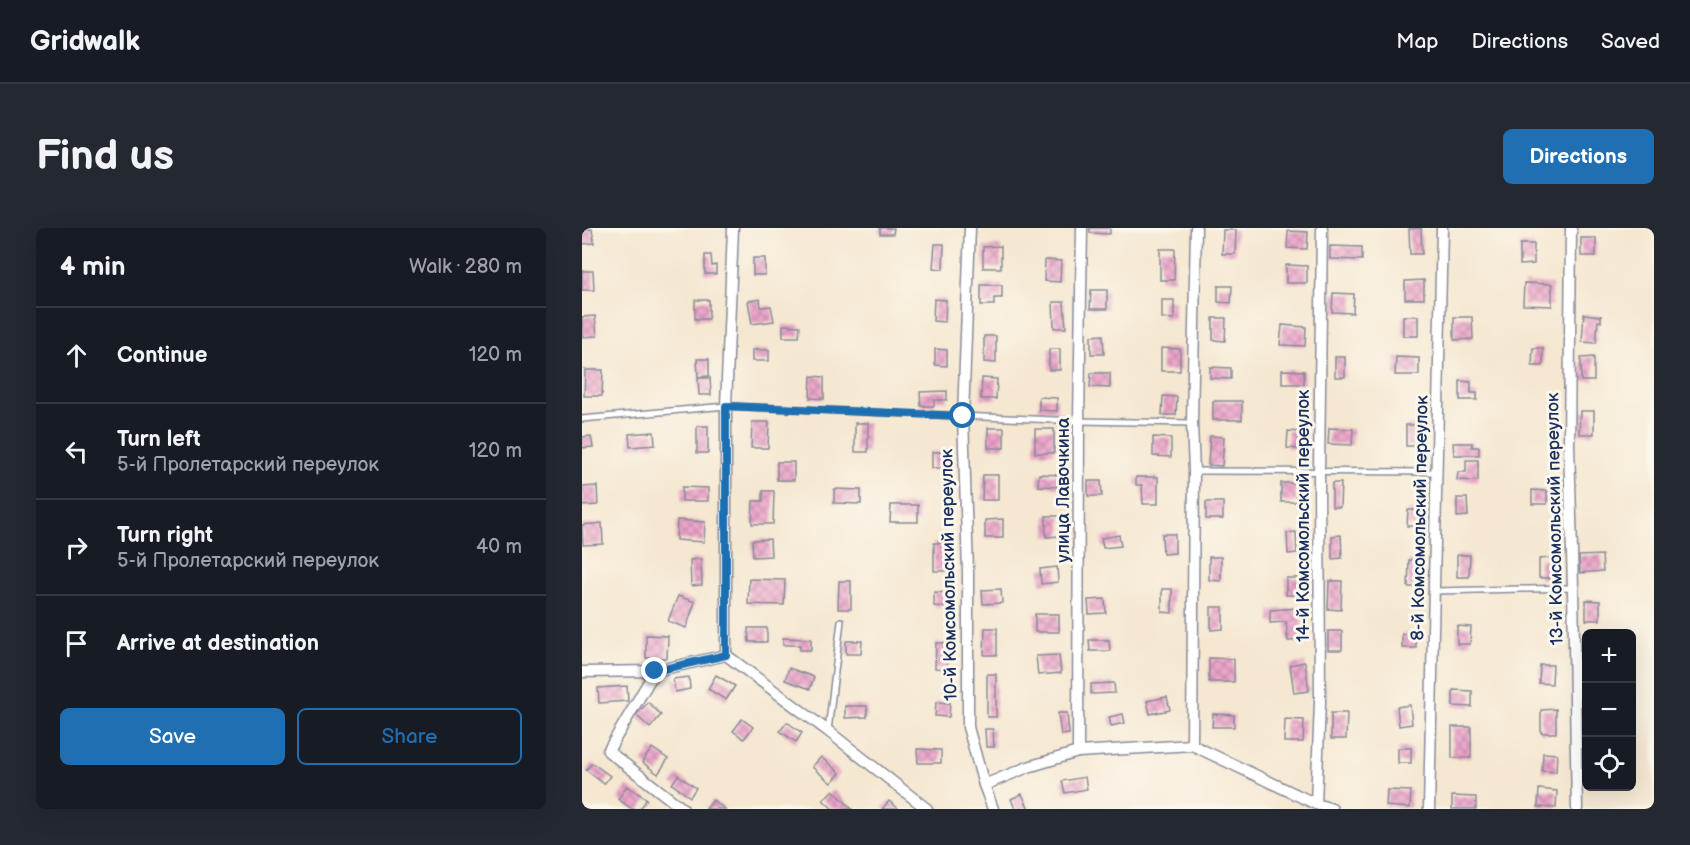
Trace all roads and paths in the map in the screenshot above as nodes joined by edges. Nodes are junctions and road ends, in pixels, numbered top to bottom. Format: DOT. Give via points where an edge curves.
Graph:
graph roads {
  1 [pos="733,228"];
  2 [pos="970,228"];
  3 [pos="1082,228"];
  4 [pos="1196,228"];
  5 [pos="1322,228"];
  6 [pos="1442,228"];
  7 [pos="1571,228"];
  8 [pos="726,406"];
  9 [pos="963,416"];
  10 [pos="582,418"];
  11 [pos="1079,421"];
  12 [pos="1192,423"];
  13 [pos="1194,471"];
  14 [pos="1318,472"];
  15 [pos="1438,472"];
  16 [pos="1573,588"];
  17 [pos="1435,591"];
  18 [pos="841,621"];
  19 [pos="726,655"];
  20 [pos="655,671"];
  21 [pos="582,672"];
  22 [pos="828,731"];
  23 [pos="1192,745"];
  24 [pos="1078,752"];
  25 [pos="984,785"];
  26 [pos="1316,804"];
  27 [pos="683,809"];
  28 [pos="927,809"];
  29 [pos="993,809"];
  30 [pos="1332,809"];
  31 [pos="1429,809"];
  32 [pos="1577,809"];
  1 -- 8 [label="street"];
  2 -- 9 [label="street, 10-й Комсомольский переулок"];
  3 -- 11 [label="street, улица Лавочкина"];
  4 -- 12 [label="street"];
  5 -- 14 [label="street, 14-й Комсомольский переулок"];
  6 -- 15 [label="street, 8-й Комсомольский переулок"];
  7 -- 16 [label="street, 13-й Комсомольский переулок" via="1569,445"];
  8 -- 9 [label="lane"];
  8 -- 10 [label="lane"];
  8 -- 19 [label="street"];
  9 -- 11 [label="lane"];
  9 -- 25 [label="street, 10-й Комсомольский переулок" via="968,727"];
  11 -- 12 [label="lane"];
  11 -- 24 [label="street, улица Лавочкина"];
  12 -- 13 [label="street"];
  13 -- 14 [label="lane"];
  13 -- 23 [label="street"];
  14 -- 15 [label="lane"];
  14 -- 26 [label="street, 14-й Комсомольский переулок" via="1320,702"];
  15 -- 17 [label="street, 8-й Комсомольский переулок"];
  16 -- 17 [label="lane"];
  16 -- 32 [label="street, 13-й Комсомольский переулок"];
  17 -- 31 [label="street, 8-й Комсомольский переулок"];
  18 -- 22 [label="lane"];
  19 -- 20 [label="street"];
  19 -- 22 [label="street"];
  20 -- 21 [label="street"];
  20 -- 27 [label="street" via="608,751"];
  22 -- 28 [label="street"];
  23 -- 24 [label="street"];
  23 -- 26 [label="street"];
  24 -- 25 [label="street"];
  25 -- 29 [label="street, 10-й Комсомольский переулок"];
  26 -- 30 [label="street"];
}
